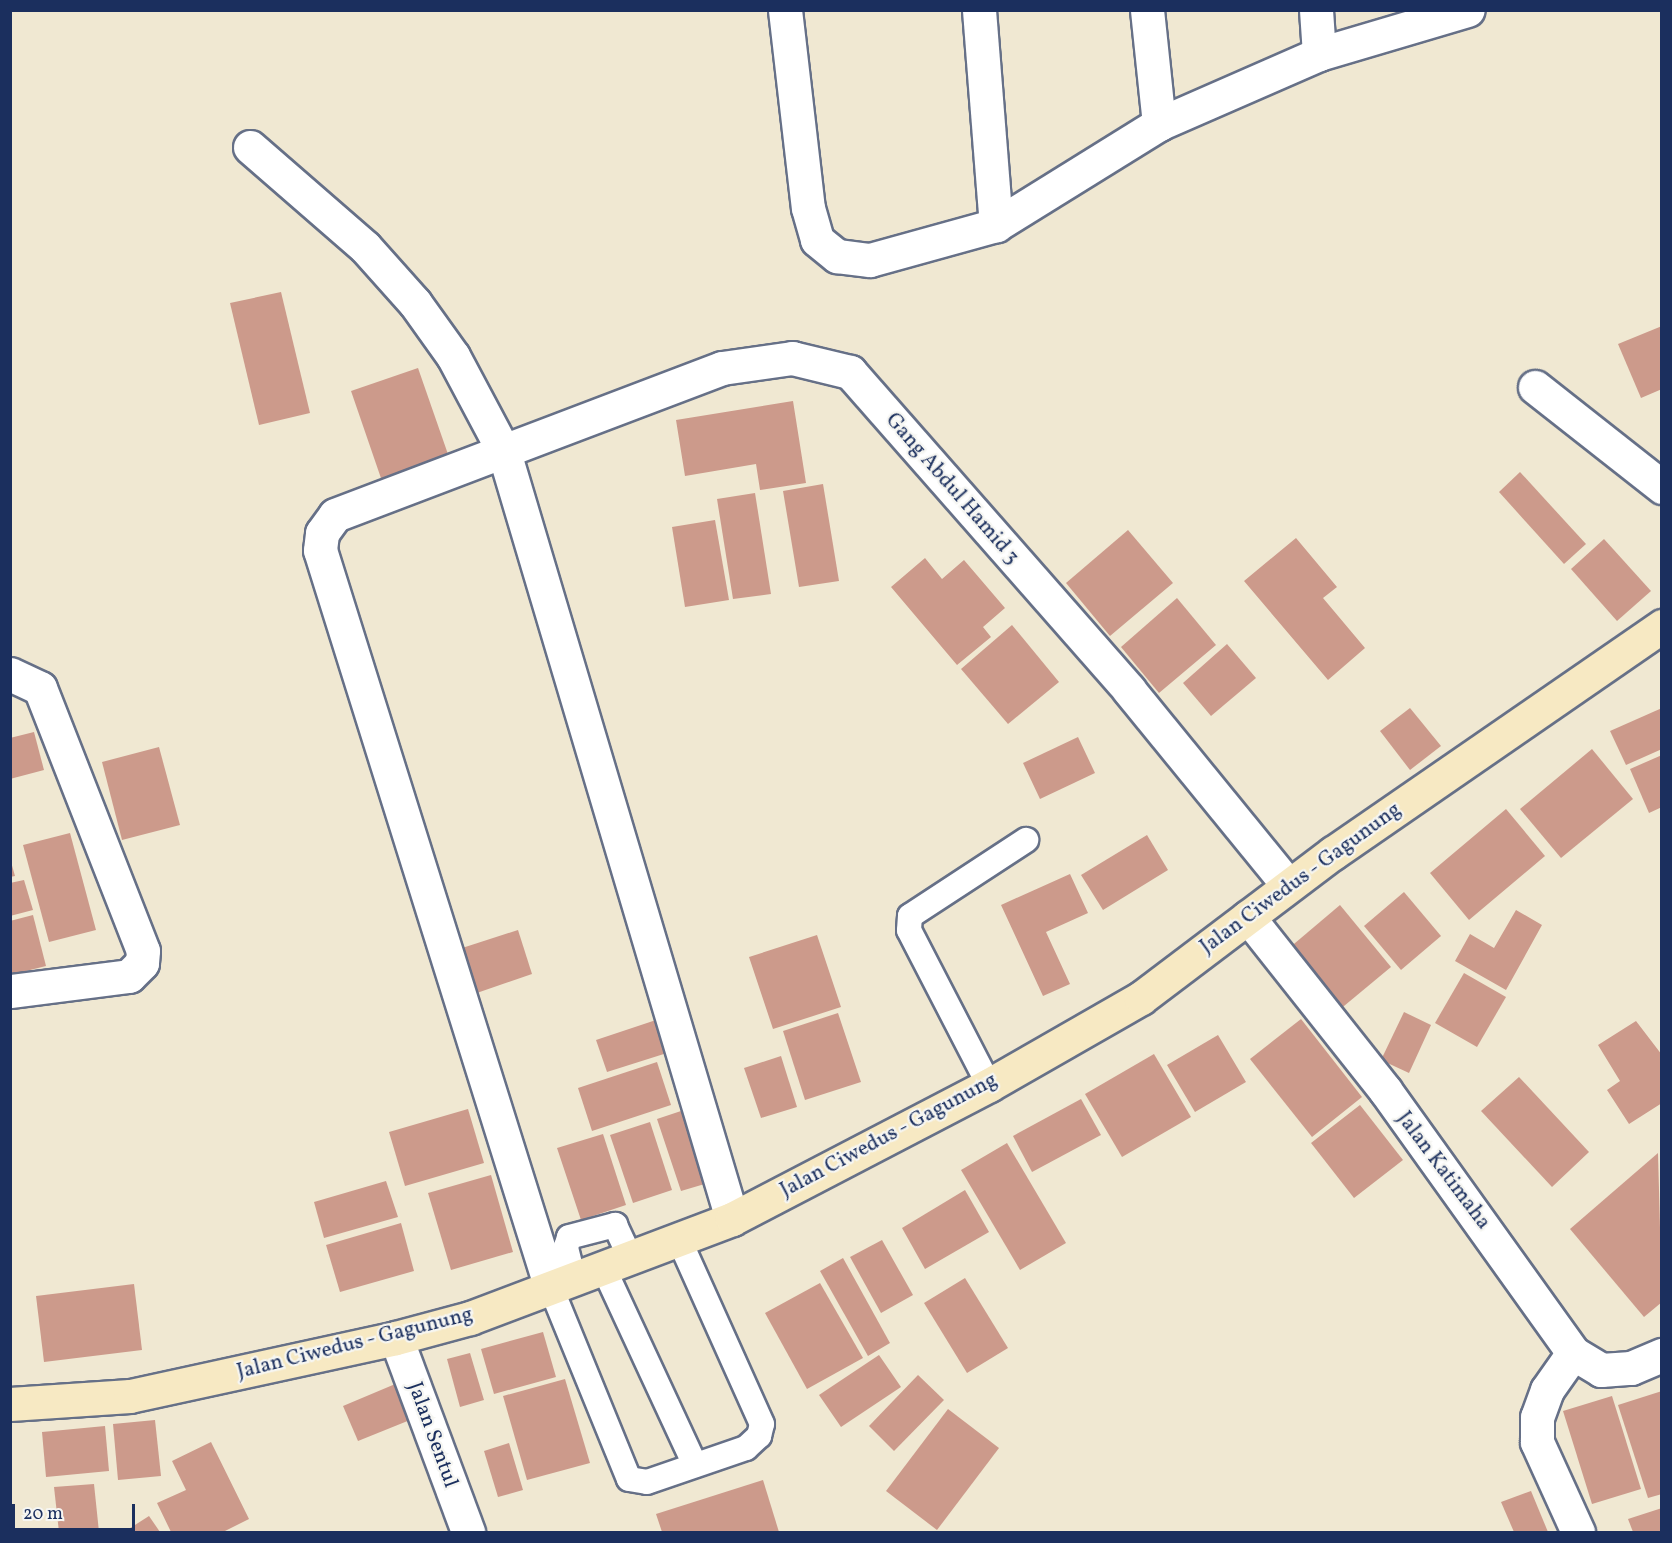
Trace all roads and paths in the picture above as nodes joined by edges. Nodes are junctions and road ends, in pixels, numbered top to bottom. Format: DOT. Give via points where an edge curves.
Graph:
graph roads {
  1 [pos="785,10"];
  2 [pos="979,10"];
  3 [pos="1147,10"];
  4 [pos="1316,10"];
  5 [pos="1468,10"];
  6 [pos="1319,54"];
  7 [pos="1159,124"];
  8 [pos="250,147"];
  9 [pos="996,225"];
  10 [pos="1535,387"];
  11 [pos="504,452"];
  12 [pos="1662,487"];
  13 [pos="1662,626"];
  14 [pos="10,674"];
  15 [pos="1026,840"];
  16 [pos="1288,885"];
  17 [pos="1248,917"];
  18 [pos="10,991"];
  19 [pos="989,1085"];
  20 [pos="732,1219"];
  21 [pos="680,1239"];
  22 [pos="590,1274"];
  23 [pos="396,1338"];
  24 [pos="1573,1353"];
  25 [pos="1662,1355"];
  26 [pos="10,1404"];
  27 [pos="695,1465"];
  28 [pos="468,1533"];
  29 [pos="1578,1533"];
  1 -- 9 [label="street" via="808,208 817,240 837,256 870,260"];
  2 -- 9 [label="street"];
  3 -- 7 [label="street"];
  4 -- 6 [label="street"];
  5 -- 6 [label="street"];
  6 -- 7 [label="street"];
  7 -- 9 [label="street"];
  8 -- 11 [label="street" via="365,247 415,303 453,356"];
  10 -- 12 [label="street"];
  11 -- 16 [label="street, Gang Abdul Hamid 3" via="722,368 792,358 849,372 1129,690"];
  11 -- 20 [label="street"];
  11 -- 22 [label="street, Gang Abdul Hamid 3" via="334,515 321,533 320,550"];
  13 -- 16 [label="street, Jalan Ciwedus - Gagunung"];
  14 -- 18 [label="street" via="40,688 143,951 142,963 129,976"];
  15 -- 19 [label="lane" via="910,916 909,930"];
  16 -- 17 [label="street, Jalan Ciwedus - Gagunung"];
  17 -- 19 [label="street, Jalan Ciwedus - Gagunung" via="1141,998"];
  17 -- 24 [label="street, Jalan Katimaha" via="1384,1090"];
  19 -- 20 [label="street, Jalan Ciwedus - Gagunung"];
  20 -- 21 [label="street, Jalan Ciwedus - Gagunung"];
  21 -- 22 [label="street, Jalan Ciwedus - Gagunung"];
  21 -- 27 [label="lane" via="762,1424 759,1436 746,1448"];
  22 -- 23 [label="street, Jalan Ciwedus - Gagunung"];
  22 -- 27 [label="lane"];
  22 -- 27 [label="lane" via="629,1479 646,1482"];
  23 -- 26 [label="street, Jalan Ciwedus - Gagunung" via="130,1396"];
  23 -- 28 [label="street, Jalan Sentul"];
  24 -- 25 [label="street, Jalan Katimaha" via="1601,1370 1631,1368"];
  24 -- 29 [label="street" via="1547,1390 1537,1417 1537,1442"];
}
